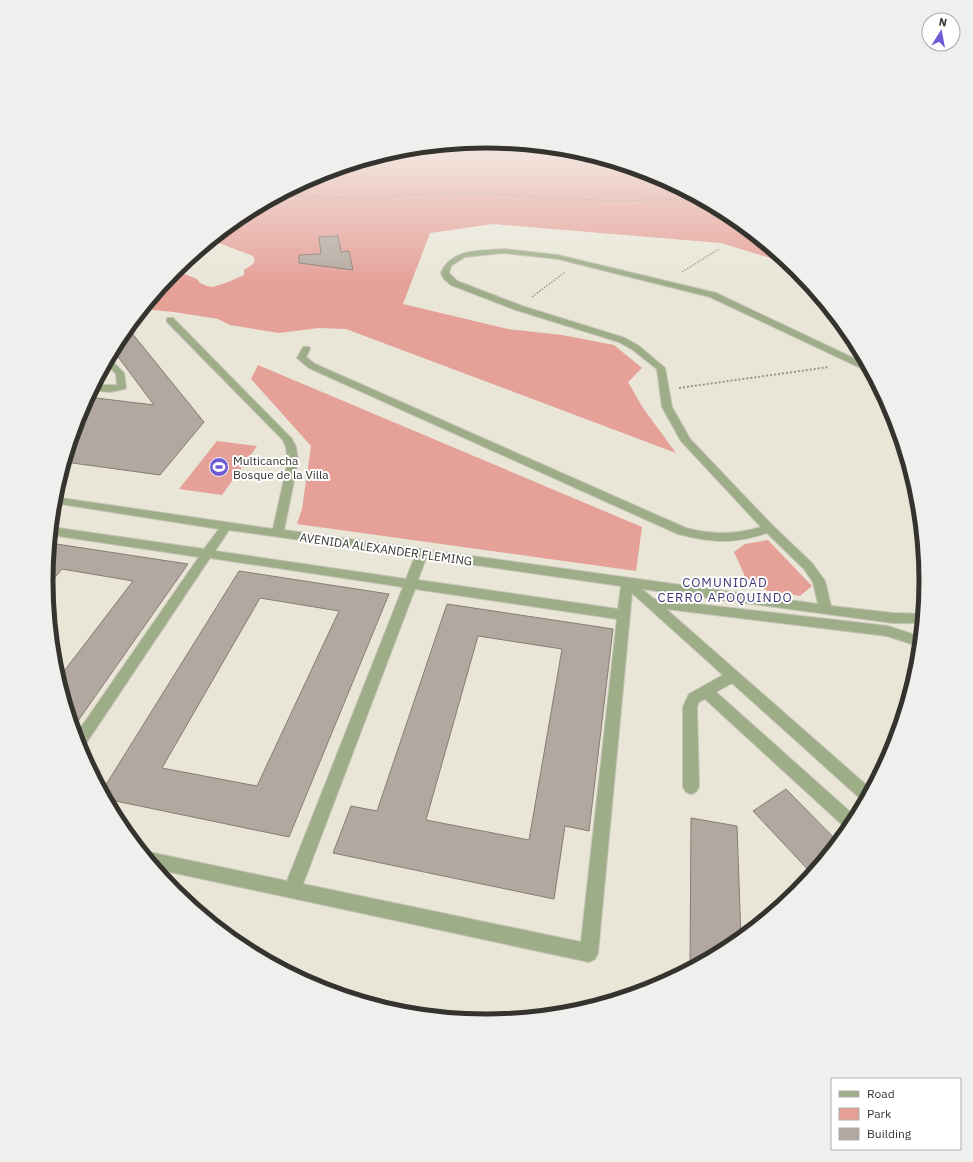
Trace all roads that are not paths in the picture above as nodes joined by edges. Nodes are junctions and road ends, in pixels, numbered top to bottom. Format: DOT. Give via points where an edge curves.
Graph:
graph roads {
  1 [pos="170,320"];
  2 [pos="306,349"];
  3 [pos="111,364"];
  4 [pos="862,365"];
  5 [pos="98,388"];
  6 [pos="60,501"];
  7 [pos="226,526"];
  8 [pos="769,529"];
  9 [pos="56,532"];
  10 [pos="278,534"];
  11 [pos="207,554"];
  12 [pos="422,554"];
  13 [pos="627,582"];
  14 [pos="410,584"];
  15 [pos="651,603"];
  16 [pos="826,610"];
  17 [pos="624,616"];
  18 [pos="918,618"];
  19 [pos="916,640"];
  20 [pos="733,676"];
  21 [pos="706,691"];
  22 [pos="82,737"];
  23 [pos="691,787"];
  24 [pos="865,793"];
  25 [pos="848,820"];
  26 [pos="157,862"];
  27 [pos="292,890"];
  1 -- 10 [label="street" via="289,443 293,461"];
  2 -- 8 [label="street" via="301,358 312,366 682,531 717,539 732,539"];
  3 -- 5 [label="street" via="120,373 122,387"];
  4 -- 8 [label="street" via="718,297 666,283 539,254 498,251 463,255 448,265 446,277 454,283 519,308 622,340 661,368 667,406 686,441"];
  6 -- 7 [label="street, AVENIDA ALEXANDER FLEMING"];
  7 -- 10 [label="street, AVENIDA ALEXANDER FLEMING"];
  7 -- 11 [label="street"];
  8 -- 16 [label="street" via="819,580"];
  9 -- 11 [label="street"];
  10 -- 12 [label="street, AVENIDA ALEXANDER FLEMING"];
  11 -- 14 [label="street"];
  11 -- 22 [label="street"];
  12 -- 13 [label="street, AVENIDA ALEXANDER FLEMING"];
  12 -- 14 [label="street"];
  13 -- 15 [label="street"];
  13 -- 16 [label="street, AVENIDA ALEXANDER FLEMING"];
  13 -- 17 [label="street"];
  14 -- 17 [label="street"];
  14 -- 27 [label="street"];
  15 -- 19 [label="street" via="888,631"];
  15 -- 20 [label="street"];
  16 -- 18 [label="street, AVENIDA ALEXANDER FLEMING" via="893,618"];
  17 -- 27 [label="street" via="589,953"];
  20 -- 21 [label="street"];
  20 -- 24 [label="street"];
  21 -- 23 [label="street" via="694,698 690,707"];
  21 -- 25 [label="street"];
  26 -- 27 [label="street"];
}
